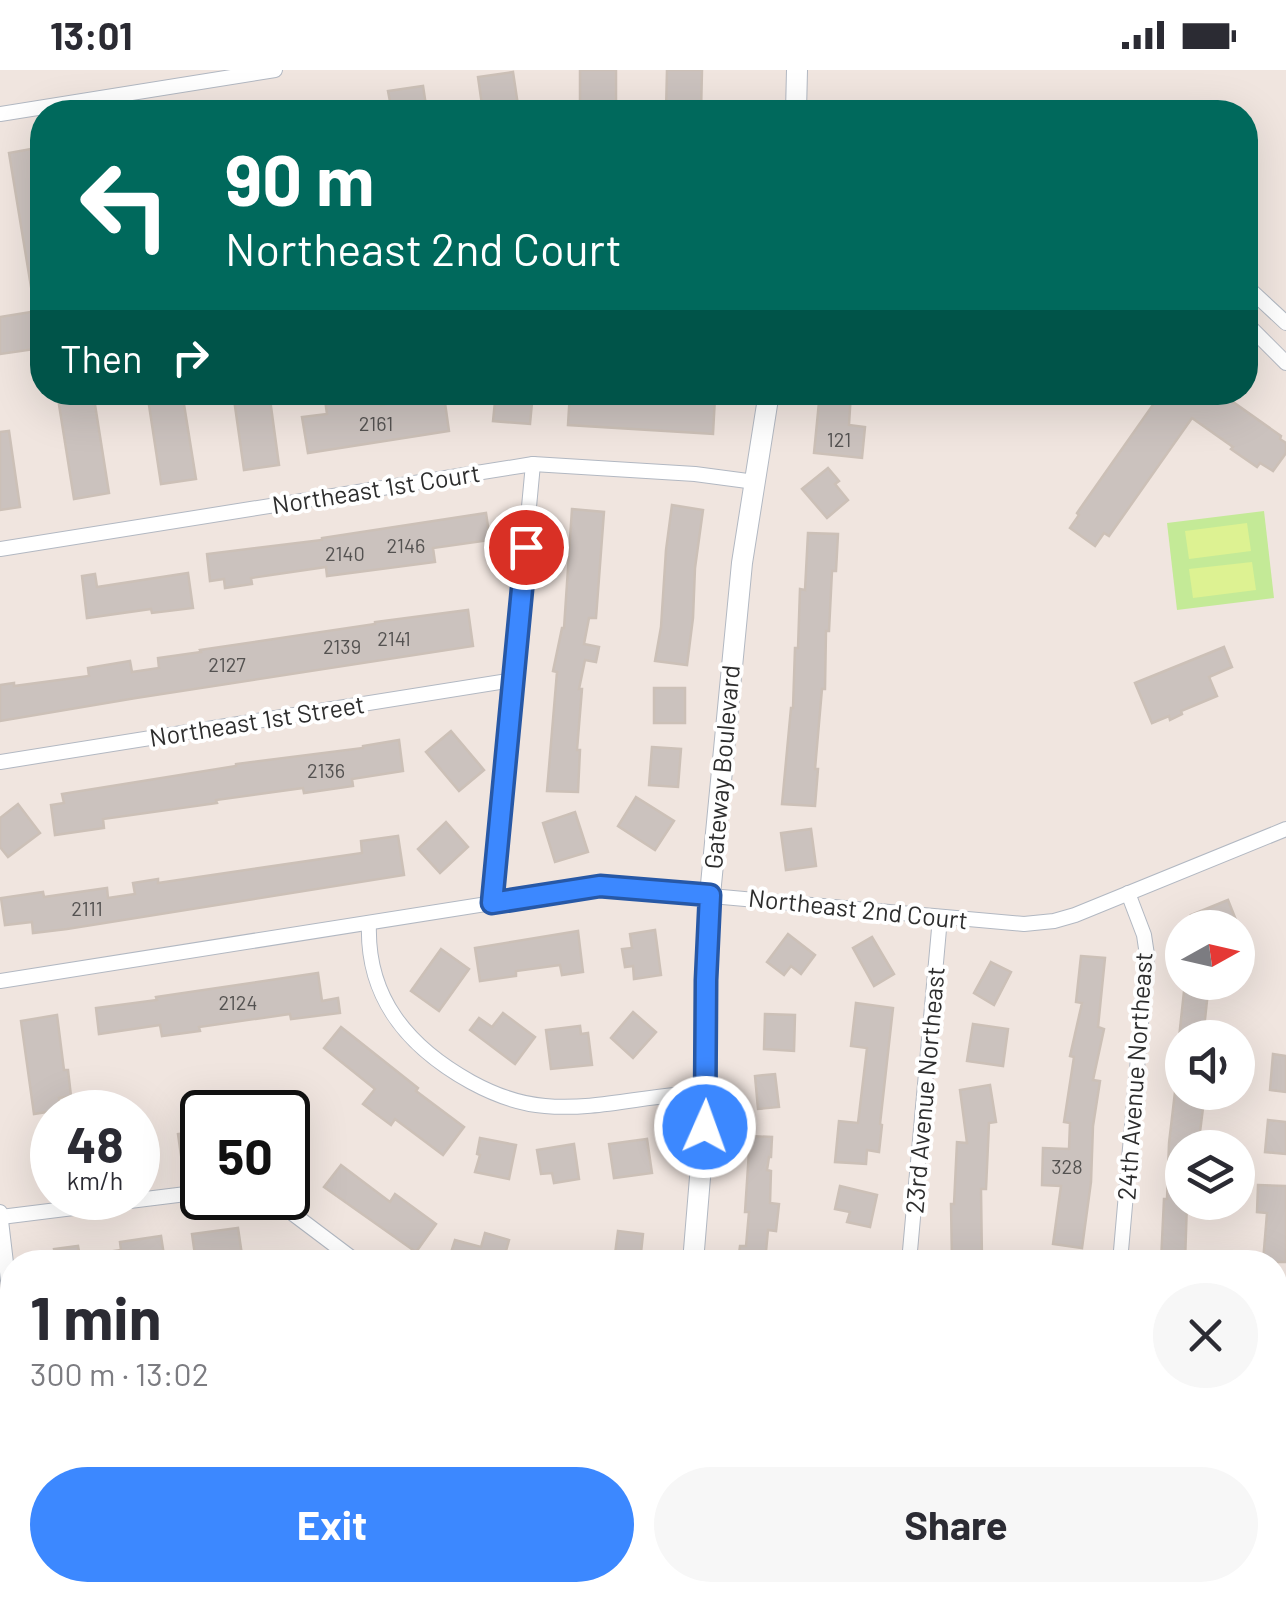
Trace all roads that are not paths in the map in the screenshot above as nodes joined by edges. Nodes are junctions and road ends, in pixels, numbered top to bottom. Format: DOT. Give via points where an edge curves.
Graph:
graph roads {
  1 [pos="275,70"];
  2 [pos="797,70"];
  3 [pos="88,100"];
  4 [pos="796,100"];
  5 [pos="30,109"];
  6 [pos="0,114"];
  7 [pos="1258,297"];
  8 [pos="1286,323"];
  9 [pos="1258,335"];
  10 [pos="1286,363"];
  11 [pos="768,405"];
  12 [pos="533,464"];
  13 [pos="755,482"];
  14 [pos="0,549"];
  15 [pos="513,680"];
  16 [pos="0,762"];
  17 [pos="1286,828"];
  18 [pos="1128,893"];
  19 [pos="710,895"];
  20 [pos="492,903"];
  21 [pos="940,918"];
  22 [pos="369,923"];
  23 [pos="0,981"];
  24 [pos="706,1093"];
  25 [pos="180,1194"];
  26 [pos="0,1214"];
  27 [pos="301,1220"];
  28 [pos="4,1250"];
  29 [pos="342,1250"];
  30 [pos="694,1250"];
  31 [pos="910,1250"];
  32 [pos="1121,1250"];
  1 -- 3 [label="street"];
  2 -- 4 [label="main road"];
  5 -- 6 [label="street"];
  7 -- 8 [label="street"];
  9 -- 10 [label="street"];
  11 -- 13 [label="main road, Gateway Boulevard"];
  12 -- 13 [label="street, Northeast 1st Court"];
  12 -- 14 [label="street, Northeast 1st Court"];
  12 -- 15 [label="street"];
  13 -- 19 [label="main road, Gateway Boulevard"];
  15 -- 16 [label="street, Northeast 1st Street"];
  15 -- 20 [label="street"];
  17 -- 18 [label="street, Northeast 2nd Court"];
  18 -- 21 [label="street, Northeast 2nd Court" via="1039,923"];
  18 -- 32 [label="street, 24th Avenue Northeast" via="1147,956"];
  19 -- 20 [label="street, Northeast 2nd Court" via="600,886"];
  19 -- 21 [label="street, Northeast 2nd Court"];
  19 -- 24 [label="main road, Gateway Boulevard"];
  20 -- 22 [label="street, Northeast 2nd Court"];
  21 -- 31 [label="street, 23rd Avenue Northeast"];
  22 -- 23 [label="street, Northeast 2nd Court"];
  22 -- 24 [label="street" via="372,968 391,1013 428,1054 482,1088 543,1106 582,1107"];
  24 -- 30 [label="main road, Gateway Boulevard"];
  25 -- 26 [label="street"];
  26 -- 28 [label="street"];
  27 -- 29 [label="street"];
}
